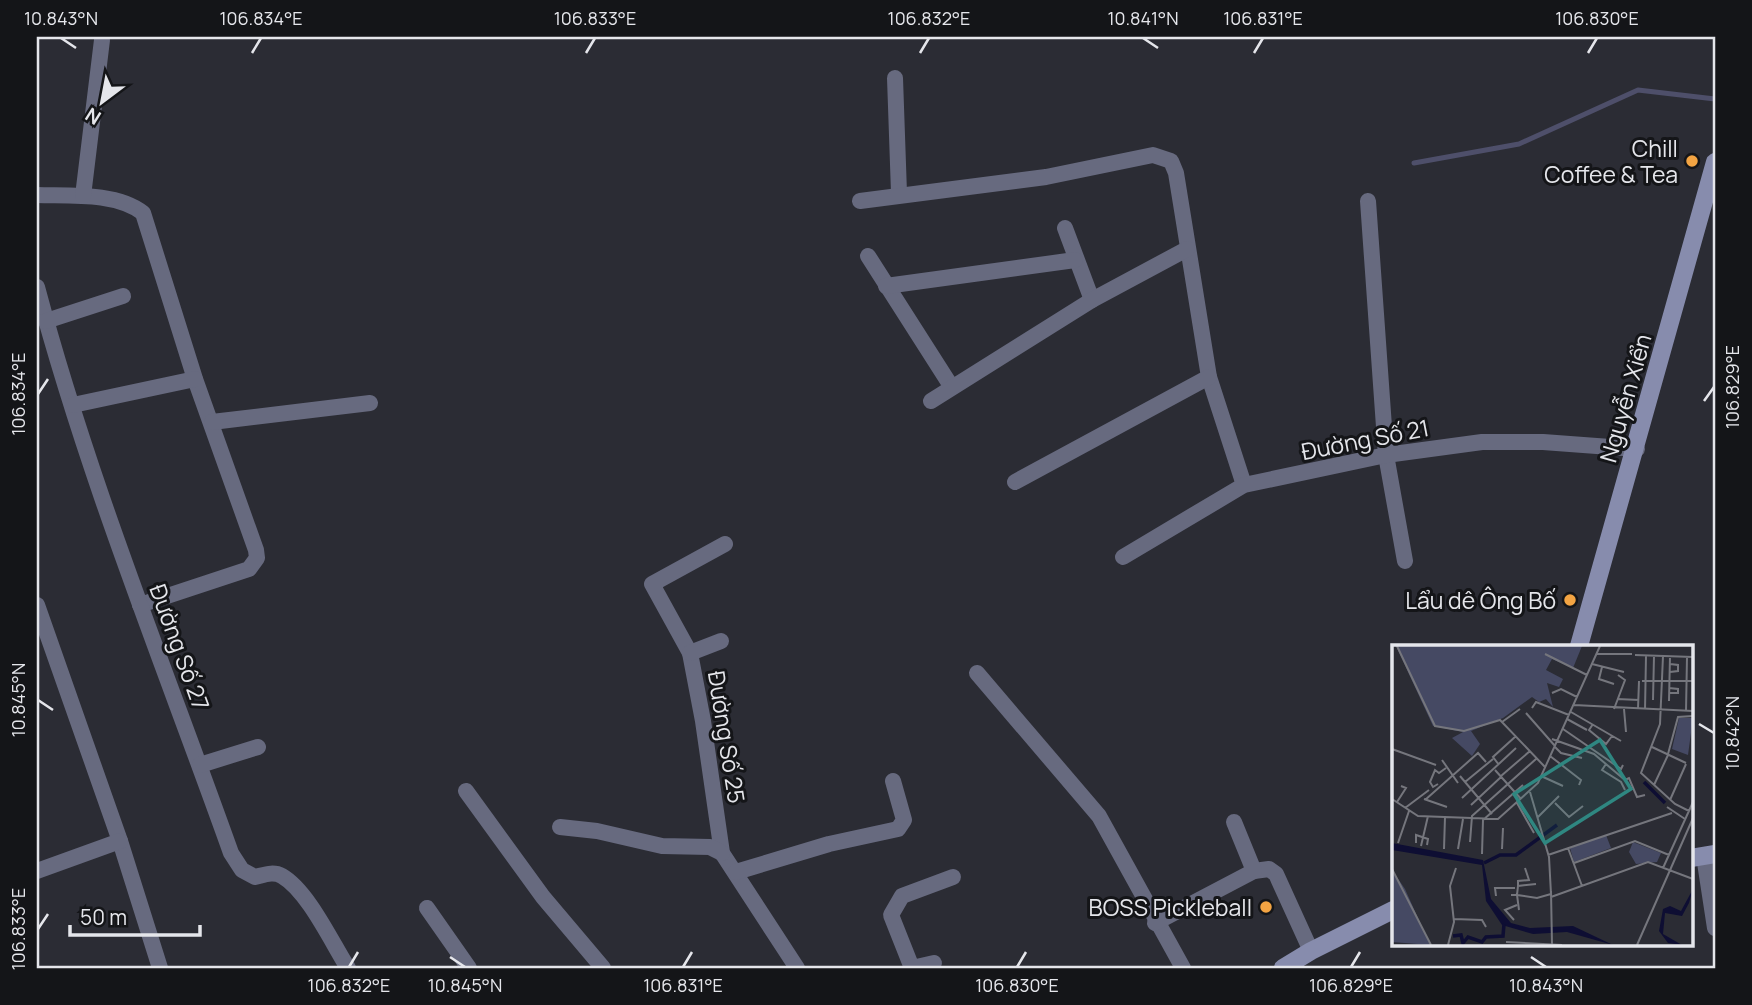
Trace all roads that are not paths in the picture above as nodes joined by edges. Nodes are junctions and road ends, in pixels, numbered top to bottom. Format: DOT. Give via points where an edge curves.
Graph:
graph roads {
  1 [pos="102,40"];
  2 [pos="895,78"];
  3 [pos="1715,162"];
  4 [pos="899,193"];
  5 [pos="37,195"];
  6 [pos="83,196"];
  7 [pos="860,201"];
  8 [pos="1368,201"];
  9 [pos="1065,228"];
  10 [pos="1187,249"];
  11 [pos="868,256"];
  12 [pos="1075,260"];
  13 [pos="886,286"];
  14 [pos="37,287"];
  15 [pos="123,296"];
  16 [pos="1092,300"];
  17 [pos="46,321"];
  18 [pos="1209,377"];
  19 [pos="195,379"];
  20 [pos="951,386"];
  21 [pos="931,401"];
  22 [pos="370,403"];
  23 [pos="74,405"];
  24 [pos="212,422"];
  25 [pos="1637,449"];
  26 [pos="1386,455"];
  27 [pos="1015,482"];
  28 [pos="1244,485"];
  29 [pos="725,544"];
  30 [pos="1123,557"];
  31 [pos="1405,561"];
  32 [pos="37,605"];
  33 [pos="140,605"];
  34 [pos="721,641"];
  35 [pos="1579,645"];
  36 [pos="690,653"];
  37 [pos="977,673"];
  38 [pos="258,747"];
  39 [pos="200,765"];
  40 [pos="894,781"];
  41 [pos="466,791"];
  42 [pos="1234,822"];
  43 [pos="560,827"];
  44 [pos="120,841"];
  45 [pos="722,853"];
  46 [pos="1703,856"];
  47 [pos="37,871"];
  48 [pos="1254,871"];
  49 [pos="736,872"];
  50 [pos="953,877"];
  51 [pos="427,908"];
  52 [pos="1392,910"];
  53 [pos="1155,923"];
  54 [pos="1715,928"];
  55 [pos="1311,951"];
  56 [pos="934,962"];
  57 [pos="160,968"];
  58 [pos="348,968"];
  59 [pos="469,968"];
  60 [pos="603,968"];
  61 [pos="797,968"];
  62 [pos="912,968"];
  63 [pos="1183,968"];
  64 [pos="1283,968"];
  1 -- 6 [label="street"];
  2 -- 4 [label="street"];
  3 -- 25 [label="main road, Nguyễn Xiển"];
  4 -- 7 [label="street"];
  4 -- 10 [label="street" via="1046,177 1153,155 1171,161 1176,173"];
  5 -- 6 [label="street"];
  6 -- 19 [label="street" via="135,206 143,213"];
  8 -- 26 [label="street"];
  9 -- 12 [label="street"];
  10 -- 16 [label="street"];
  10 -- 18 [label="street"];
  11 -- 13 [label="street"];
  12 -- 13 [label="street"];
  12 -- 16 [label="street"];
  13 -- 20 [label="street"];
  14 -- 17 [label="street, Đường Số 27"];
  15 -- 17 [label="street"];
  16 -- 20 [label="street"];
  17 -- 23 [label="street, Đường Số 27"];
  18 -- 27 [label="street"];
  18 -- 28 [label="street"];
  19 -- 23 [label="street"];
  19 -- 24 [label="street"];
  20 -- 21 [label="street"];
  22 -- 24 [label="street"];
  23 -- 33 [label="street, Đường Số 27"];
  24 -- 33 [label="street" via="257,558 249,569"];
  25 -- 26 [label="street, Đường Số 21" via="1482,442"];
  25 -- 35 [label="main road, Nguyễn Xiển"];
  26 -- 28 [label="street, Đường Số 21"];
  26 -- 31 [label="street"];
  28 -- 30 [label="street, Đường Số 21"];
  29 -- 36 [label="street, Đường Số 25" via="652,584"];
  32 -- 44 [label="street"];
  33 -- 39 [label="street, Đường Số 27"];
  34 -- 36 [label="street"];
  36 -- 45 [label="street, Đường Số 25"];
  37 -- 53 [label="street" via="1099,816"];
  38 -- 39 [label="street"];
  39 -- 58 [label="street, Đường Số 27" via="231,853 242,870 255,877 281,876 296,888"];
  40 -- 49 [label="street" via="904,820 898,829"];
  41 -- 60 [label="street" via="543,897"];
  42 -- 48 [label="street"];
  43 -- 45 [label="street" via="662,846 710,847"];
  44 -- 47 [label="street"];
  44 -- 57 [label="street"];
  45 -- 49 [label="street, Đường Số 25"];
  46 -- 54 [label="street"];
  48 -- 53 [label="street"];
  48 -- 55 [label="street" via="1269,869 1276,874"];
  49 -- 61 [label="street, Đường Số 25"];
  50 -- 62 [label="street" via="902,896 891,915"];
  51 -- 59 [label="street"];
  52 -- 55 [label="main road"];
  53 -- 63 [label="street"];
  55 -- 64 [label="main road"];
  56 -- 62 [label="street"];
}
